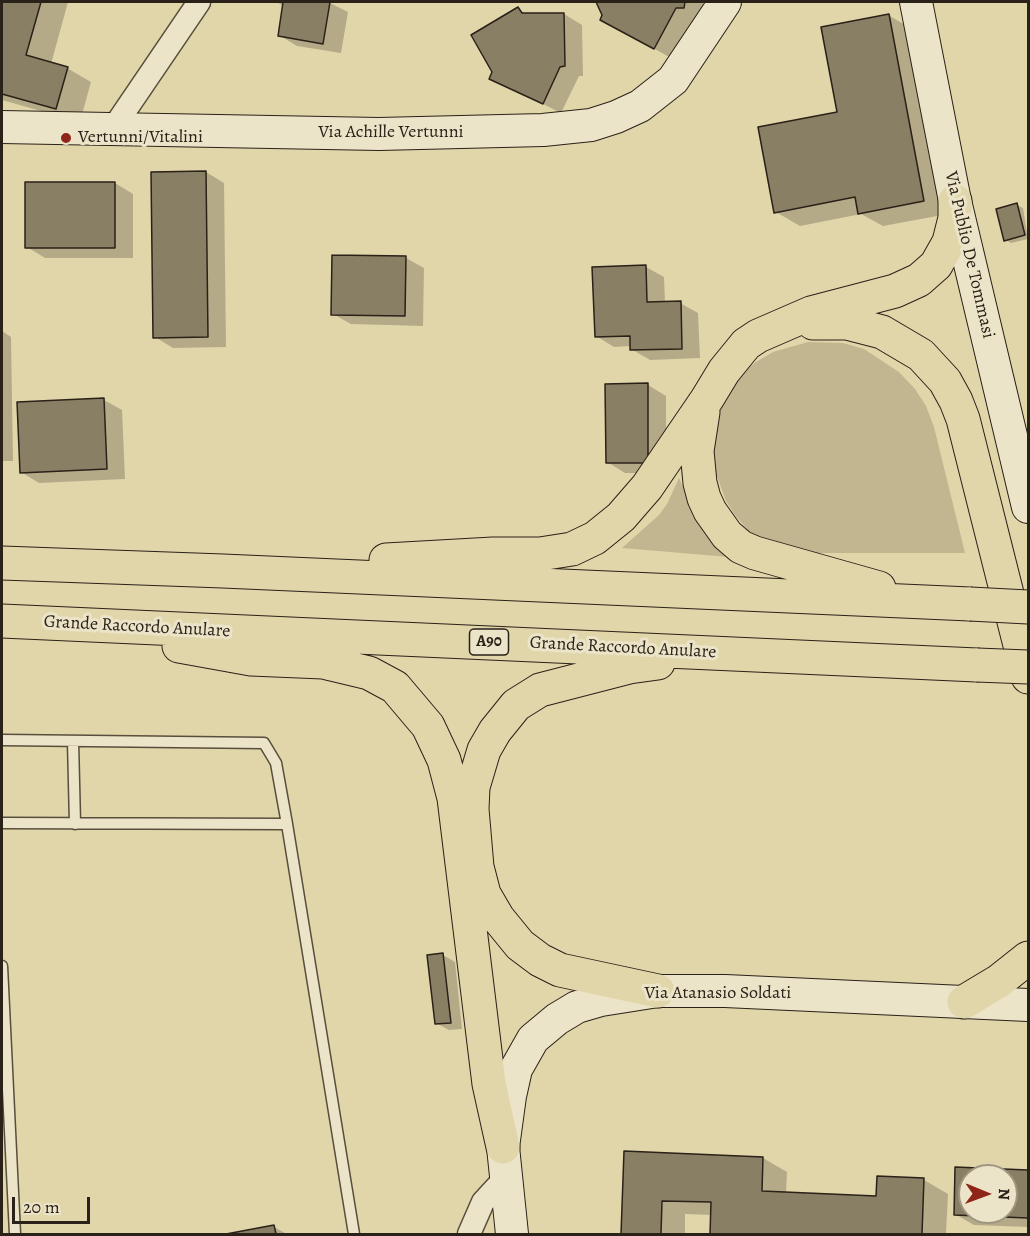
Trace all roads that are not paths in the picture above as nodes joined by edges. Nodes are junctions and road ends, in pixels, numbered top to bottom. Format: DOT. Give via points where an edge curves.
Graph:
graph roads {
  1 [pos="199,2"];
  2 [pos="725,2"];
  3 [pos="916,2"];
  4 [pos="2,127"];
  5 [pos="112,130"];
  6 [pos="955,201"];
  7 [pos="776,328"];
  8 [pos="707,399"];
  9 [pos="1029,507"];
  10 [pos="2,563"];
  11 [pos="223,571"];
  12 [pos="938,604"];
  13 [pos="1029,607"];
  14 [pos="2,621"];
  15 [pos="53,623"];
  16 [pos="788,656"];
  17 [pos="1029,667"];
  18 [pos="1029,677"];
  19 [pos="2,740"];
  20 [pos="73,741"];
  21 [pos="2,823"];
  22 [pos="75,824"];
  23 [pos="287,824"];
  24 [pos="1029,958"];
  25 [pos="2,966"];
  26 [pos="658,991"];
  27 [pos="964,1002"];
  28 [pos="1029,1005"];
  29 [pos="505,1162"];
  30 [pos="15,1234"];
  31 [pos="354,1234"];
  32 [pos="470,1234"];
  33 [pos="512,1234"];
  1 -- 5 [label="street"];
  2 -- 5 [label="street, Via Achille Vertunni" via="673,80 640,106 591,125 379,134"];
  3 -- 6 [label="street, Via Publio De Tommasi"];
  4 -- 5 [label="street, Via Achille Vertunni"];
  6 -- 7 [label="highway" via="956,218 949,242 936,265 919,280 895,291 811,313"];
  6 -- 9 [label="street, Via Publio De Tommasi"];
  7 -- 8 [label="highway" via="746,344"];
  7 -- 18 [label="highway" via="840,323 882,332 921,355 945,381 963,419"];
  8 -- 11 [label="highway" via="634,503 606,530 572,549"];
  8 -- 12 [label="highway" via="697,451 700,483 710,511 734,541 755,554"];
  10 -- 11 [label="highway"];
  11 -- 12 [label="highway"];
  12 -- 13 [label="highway, bridge"];
  14 -- 15 [label="highway, Grande Raccordo Anulare / A90"];
  15 -- 16 [label="highway, Grande Raccordo Anulare / A90"];
  15 -- 29 [label="highway" via="251,659 323,662 358,670 395,687 412,706 428,726 444,760 454,798 489,1084"];
  16 -- 17 [label="highway, Grande Raccordo Anulare / A90, bridge"];
  16 -- 26 [label="highway" via="687,659 629,667 540,690 507,714 484,750 473,787 473,831 479,881 498,918 529,953 561,970"];
  19 -- 20 [label="lane"];
  20 -- 22 [label="lane"];
  20 -- 23 [label="lane" via="264,743 276,763"];
  21 -- 22 [label="lane"];
  22 -- 23 [label="lane"];
  23 -- 31 [label="lane"];
  24 -- 27 [label="highway"];
  25 -- 30 [label="lane"];
  26 -- 27 [label="street, Via Atanasio Soldati"];
  26 -- 29 [label="street, Via Atanasio Soldati" via="577,1007 533,1039 516,1069"];
  27 -- 28 [label="street, Via Atanasio Soldati"];
  29 -- 32 [label="street"];
  29 -- 33 [label="street, Via Atanasio Soldati"];
}
